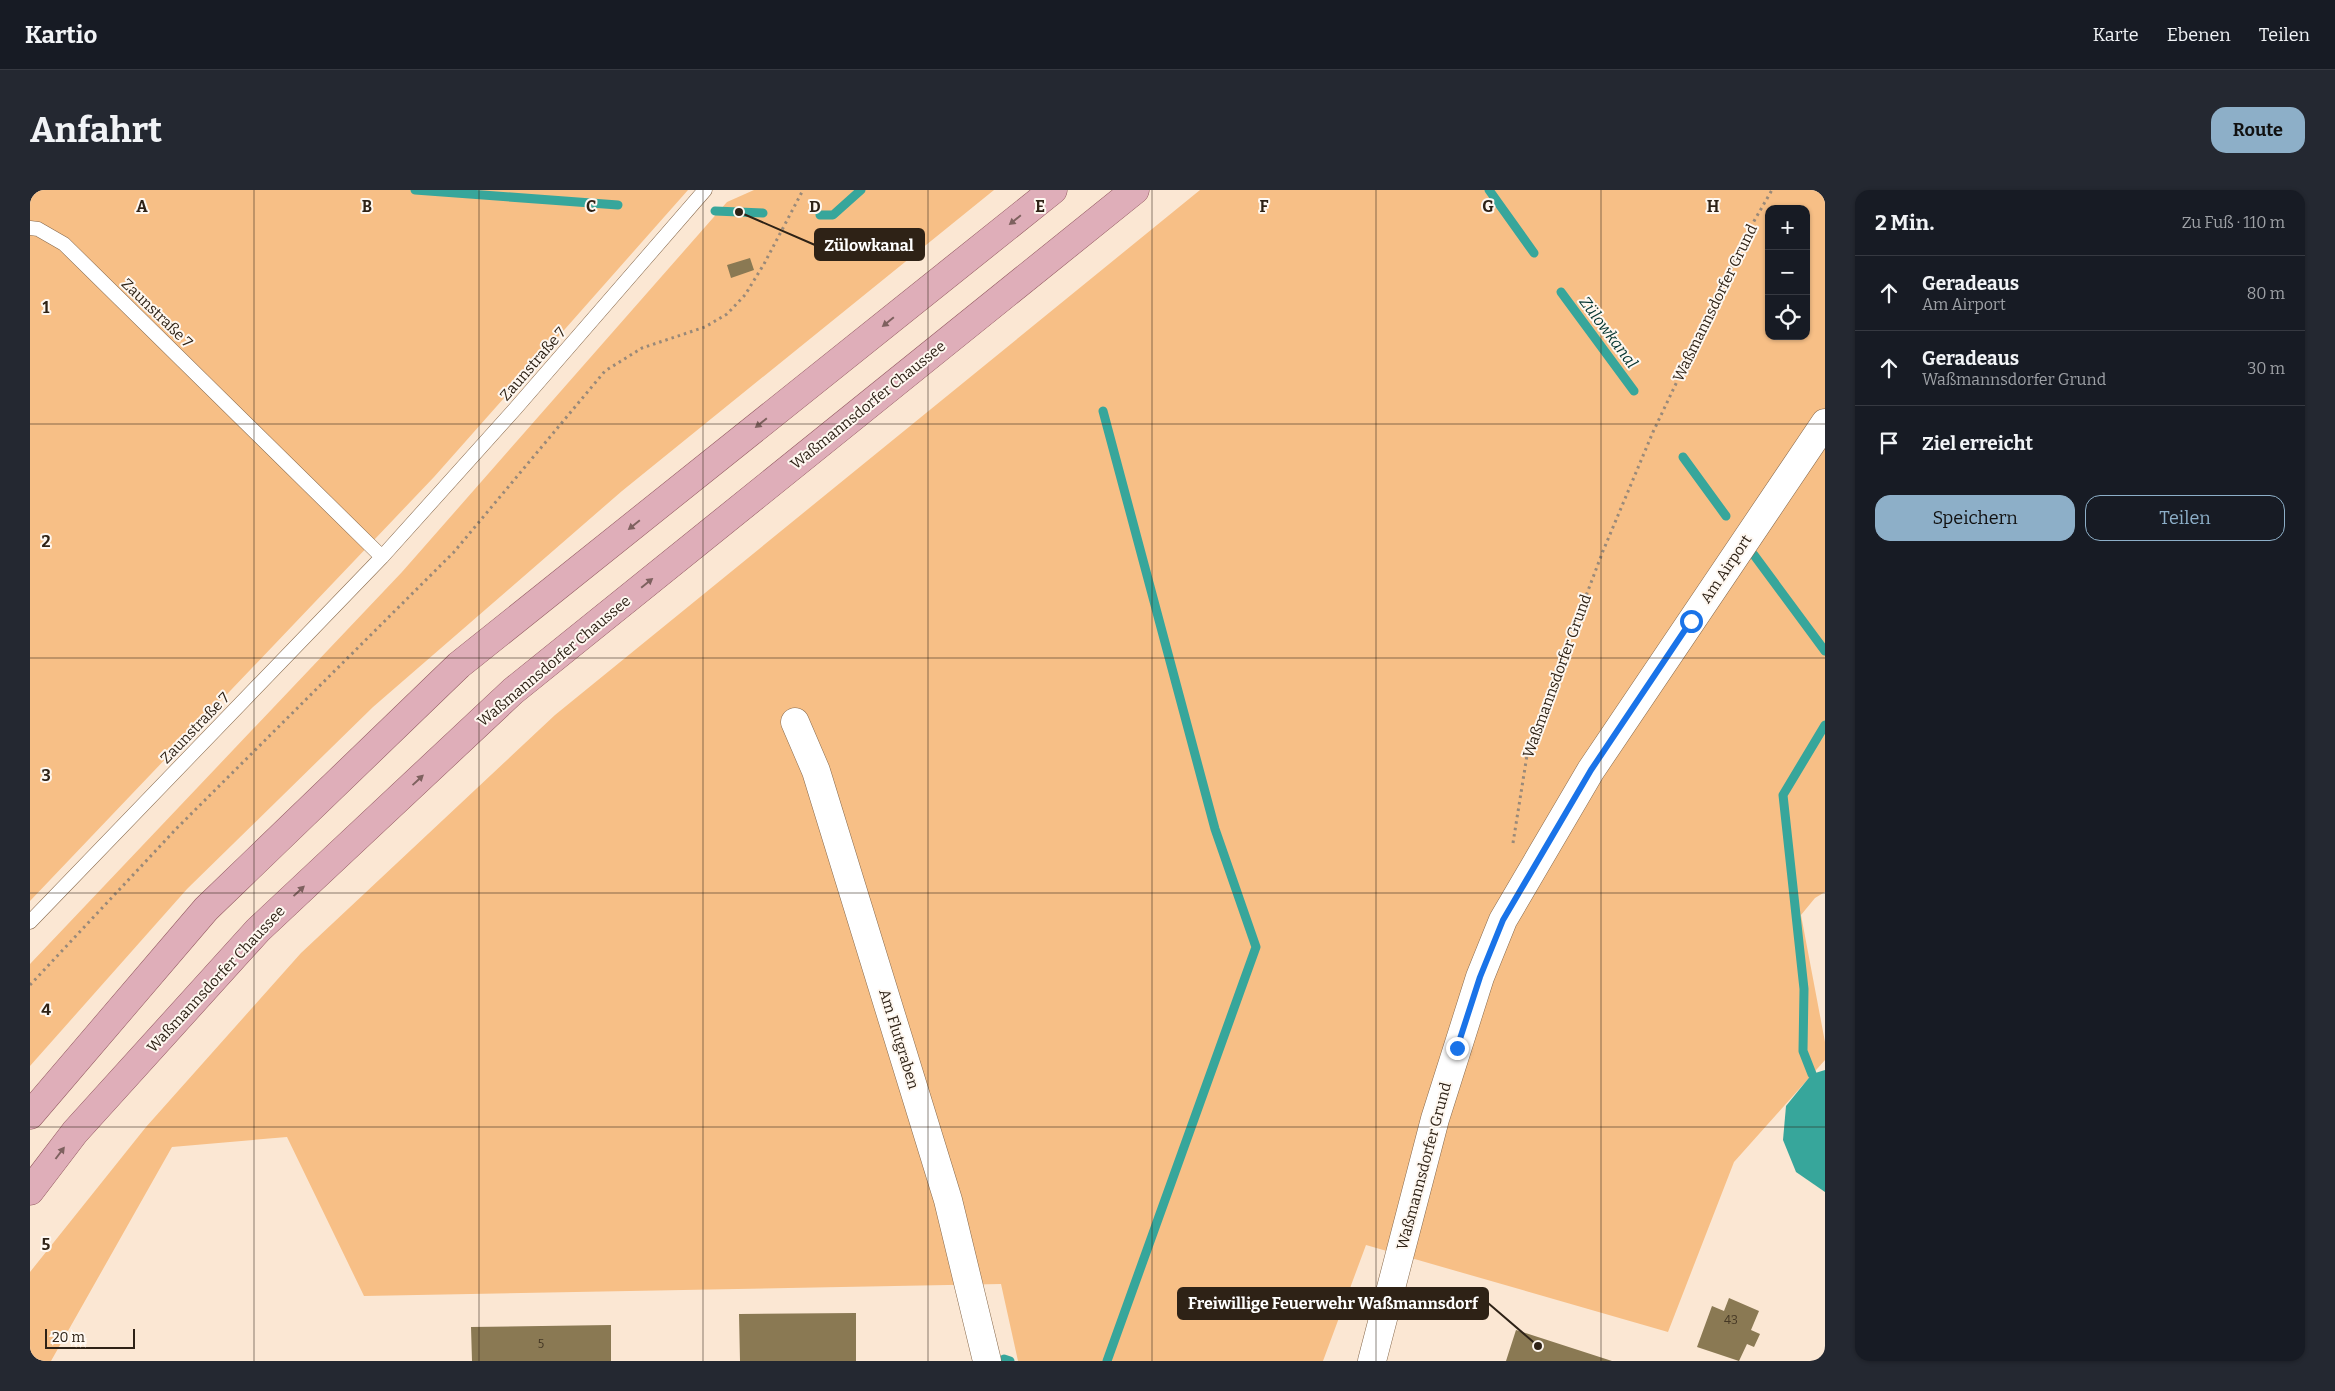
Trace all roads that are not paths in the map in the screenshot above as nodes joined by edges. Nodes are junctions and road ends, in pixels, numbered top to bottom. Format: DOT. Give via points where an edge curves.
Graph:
graph roads {
  1 [pos="705,190"];
  2 [pos="1053,190"];
  3 [pos="1135,190"];
  4 [pos="30,228"];
  5 [pos="1825,423"];
  6 [pos="382,557"];
  7 [pos="794,722"];
  8 [pos="1503,920"];
  9 [pos="30,922"];
  10 [pos="30,1115"];
  11 [pos="30,1191"];
  12 [pos="987,1361"];
  13 [pos="1372,1361"];
  1 -- 6 [label="lane, Zaunstraße 7" via="516,409"];
  2 -- 10 [label="main road, one-way" via="459,665 206,910"];
  11 -- 3 [label="main road, Waßmannsdorfer Chaussee, one-way" via="75,1132 258,930 513,691"];
  4 -- 6 [label="lane, Zaunstraße 7" via="38,229 64,244"];
  5 -- 8 [label="street, Am Airport" via="1591,770"];
  6 -- 9 [label="lane, Zaunstraße 7"];
  7 -- 12 [label="street, Am Flutgraben" via="816,771 948,1200"];
  8 -- 13 [label="street, Waßmannsdorfer Grund" via="1480,977 1435,1119"];
}
